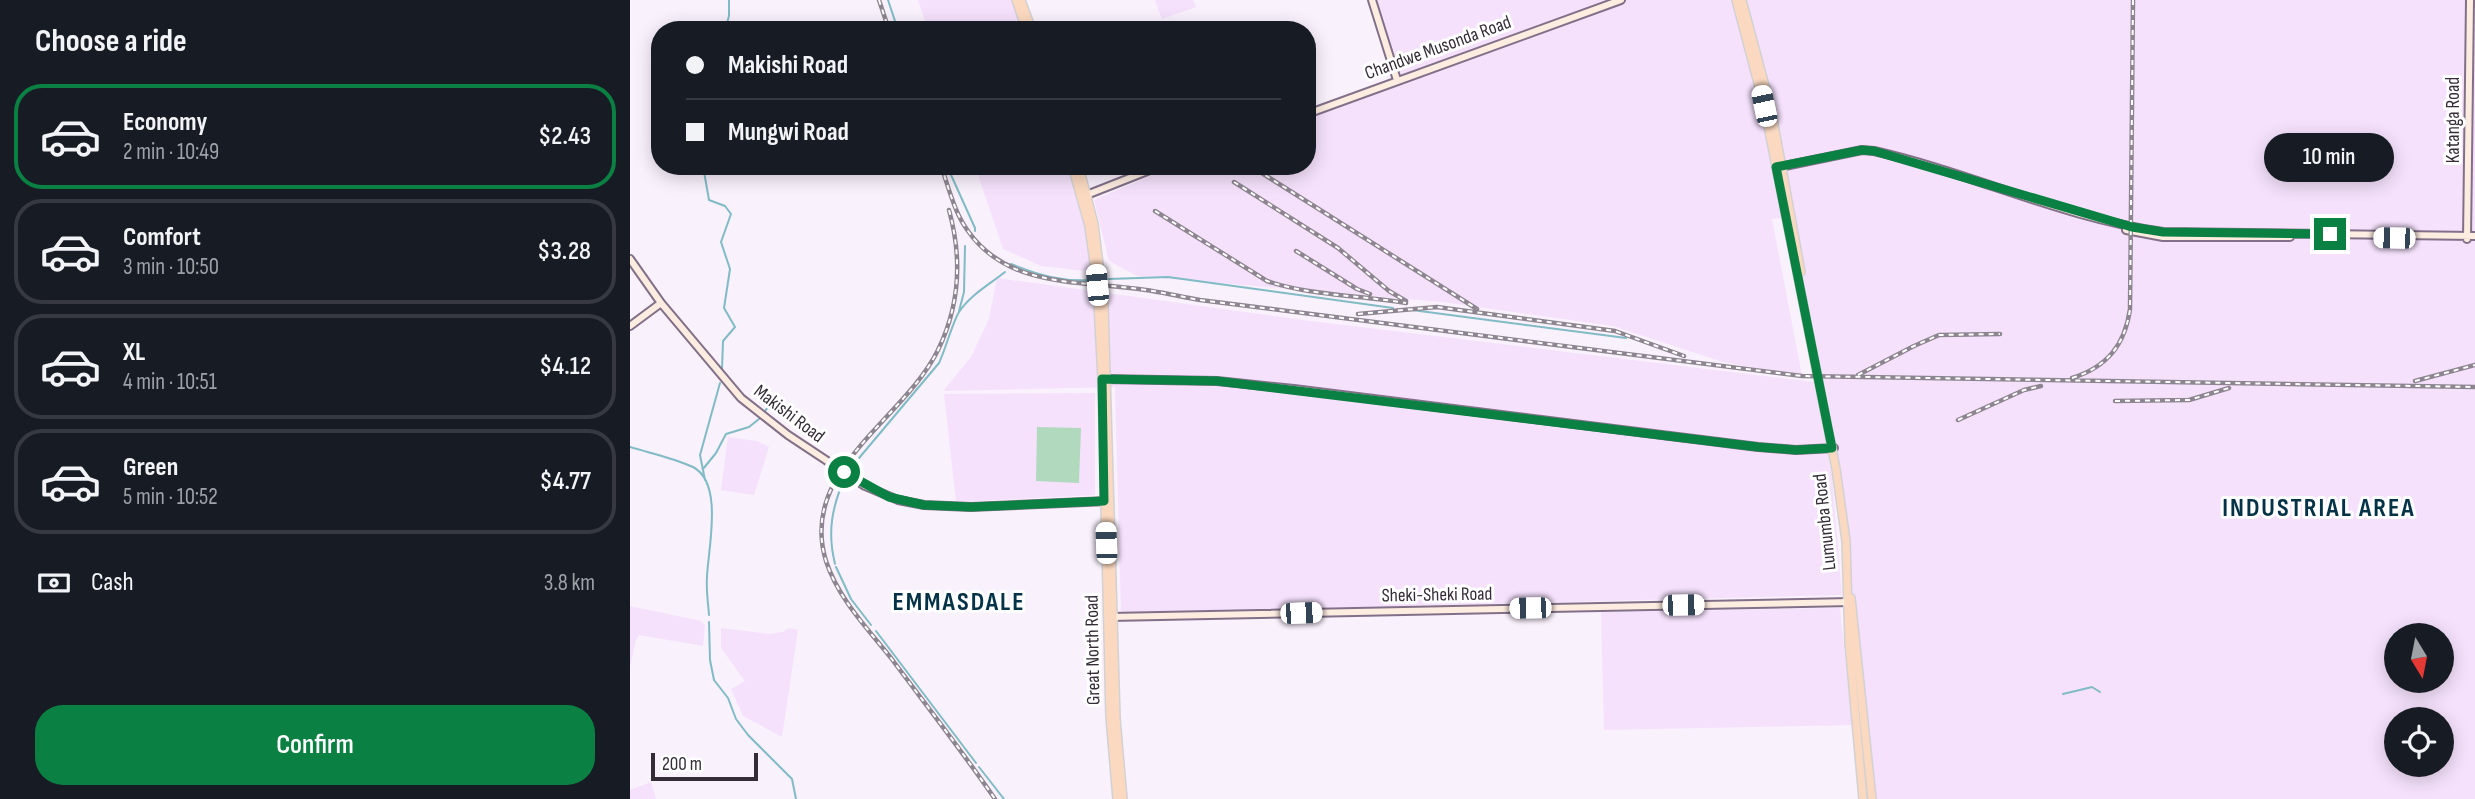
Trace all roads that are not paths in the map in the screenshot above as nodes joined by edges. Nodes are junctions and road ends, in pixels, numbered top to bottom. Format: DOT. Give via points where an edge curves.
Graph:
graph roads {
  1 [pos="1016,0"];
  2 [pos="1021,0"];
  3 [pos="1372,0"];
  4 [pos="1620,0"];
  5 [pos="1736,0"];
  6 [pos="1742,0"];
  7 [pos="2470,0"];
  8 [pos="1023,21"];
  9 [pos="1029,21"];
  10 [pos="1397,80"];
  11 [pos="1316,111"];
  12 [pos="1779,169"];
  13 [pos="1076,175"];
  14 [pos="1081,175"];
  15 [pos="1138,175"];
  16 [pos="1085,196"];
  17 [pos="2471,237"];
  18 [pos="630,259"];
  19 [pos="661,303"];
  20 [pos="630,326"];
  21 [pos="1105,379"];
  22 [pos="1834,448"];
  23 [pos="1107,501"];
  24 [pos="1849,602"];
  25 [pos="1111,617"];
  26 [pos="1117,799"];
  27 [pos="1123,799"];
  28 [pos="1863,799"];
  29 [pos="1872,799"];
  1 -- 8 [label="main road"];
  2 -- 9 [label="main road"];
  3 -- 10 [label="street"];
  4 -- 10 [label="street, Chandwe Musonda Road"];
  5 -- 12 [label="main road, Lumumba Road"];
  6 -- 12 [label="main road, Lumumba Road" via="1765,84"];
  7 -- 17 [label="street, Katanga Road"];
  10 -- 11 [label="street, Chandwe Musonda Road"];
  12 -- 17 [label="street" via="1869,153 2131,232 2163,237"];
  12 -- 22 [label="main road, Lumumba Road"];
  13 -- 16 [label="main road, Great North Road"];
  14 -- 16 [label="main road, Great North Road"];
  15 -- 16 [label="street"];
  16 -- 21 [label="main road, Great North Road"];
  18 -- 19 [label="street, Makishi Road"];
  19 -- 20 [label="street"];
  19 -- 23 [label="street, Makishi Road" via="749,406 821,457 889,497 954,507"];
  21 -- 22 [label="street" via="1217,381 1758,447"];
  21 -- 23 [label="main road, Great North Road"];
  22 -- 24 [label="main road, Lumumba Road"];
  23 -- 25 [label="main road, Great North Road"];
  24 -- 25 [label="street, Sheki-Sheki Road"];
  24 -- 28 [label="main road, Lumumba Road"];
  24 -- 29 [label="main road, Lumumba Road"];
  25 -- 26 [label="main road, Great North Road" via="1110,717"];
  25 -- 27 [label="main road, Great North Road"];
}
